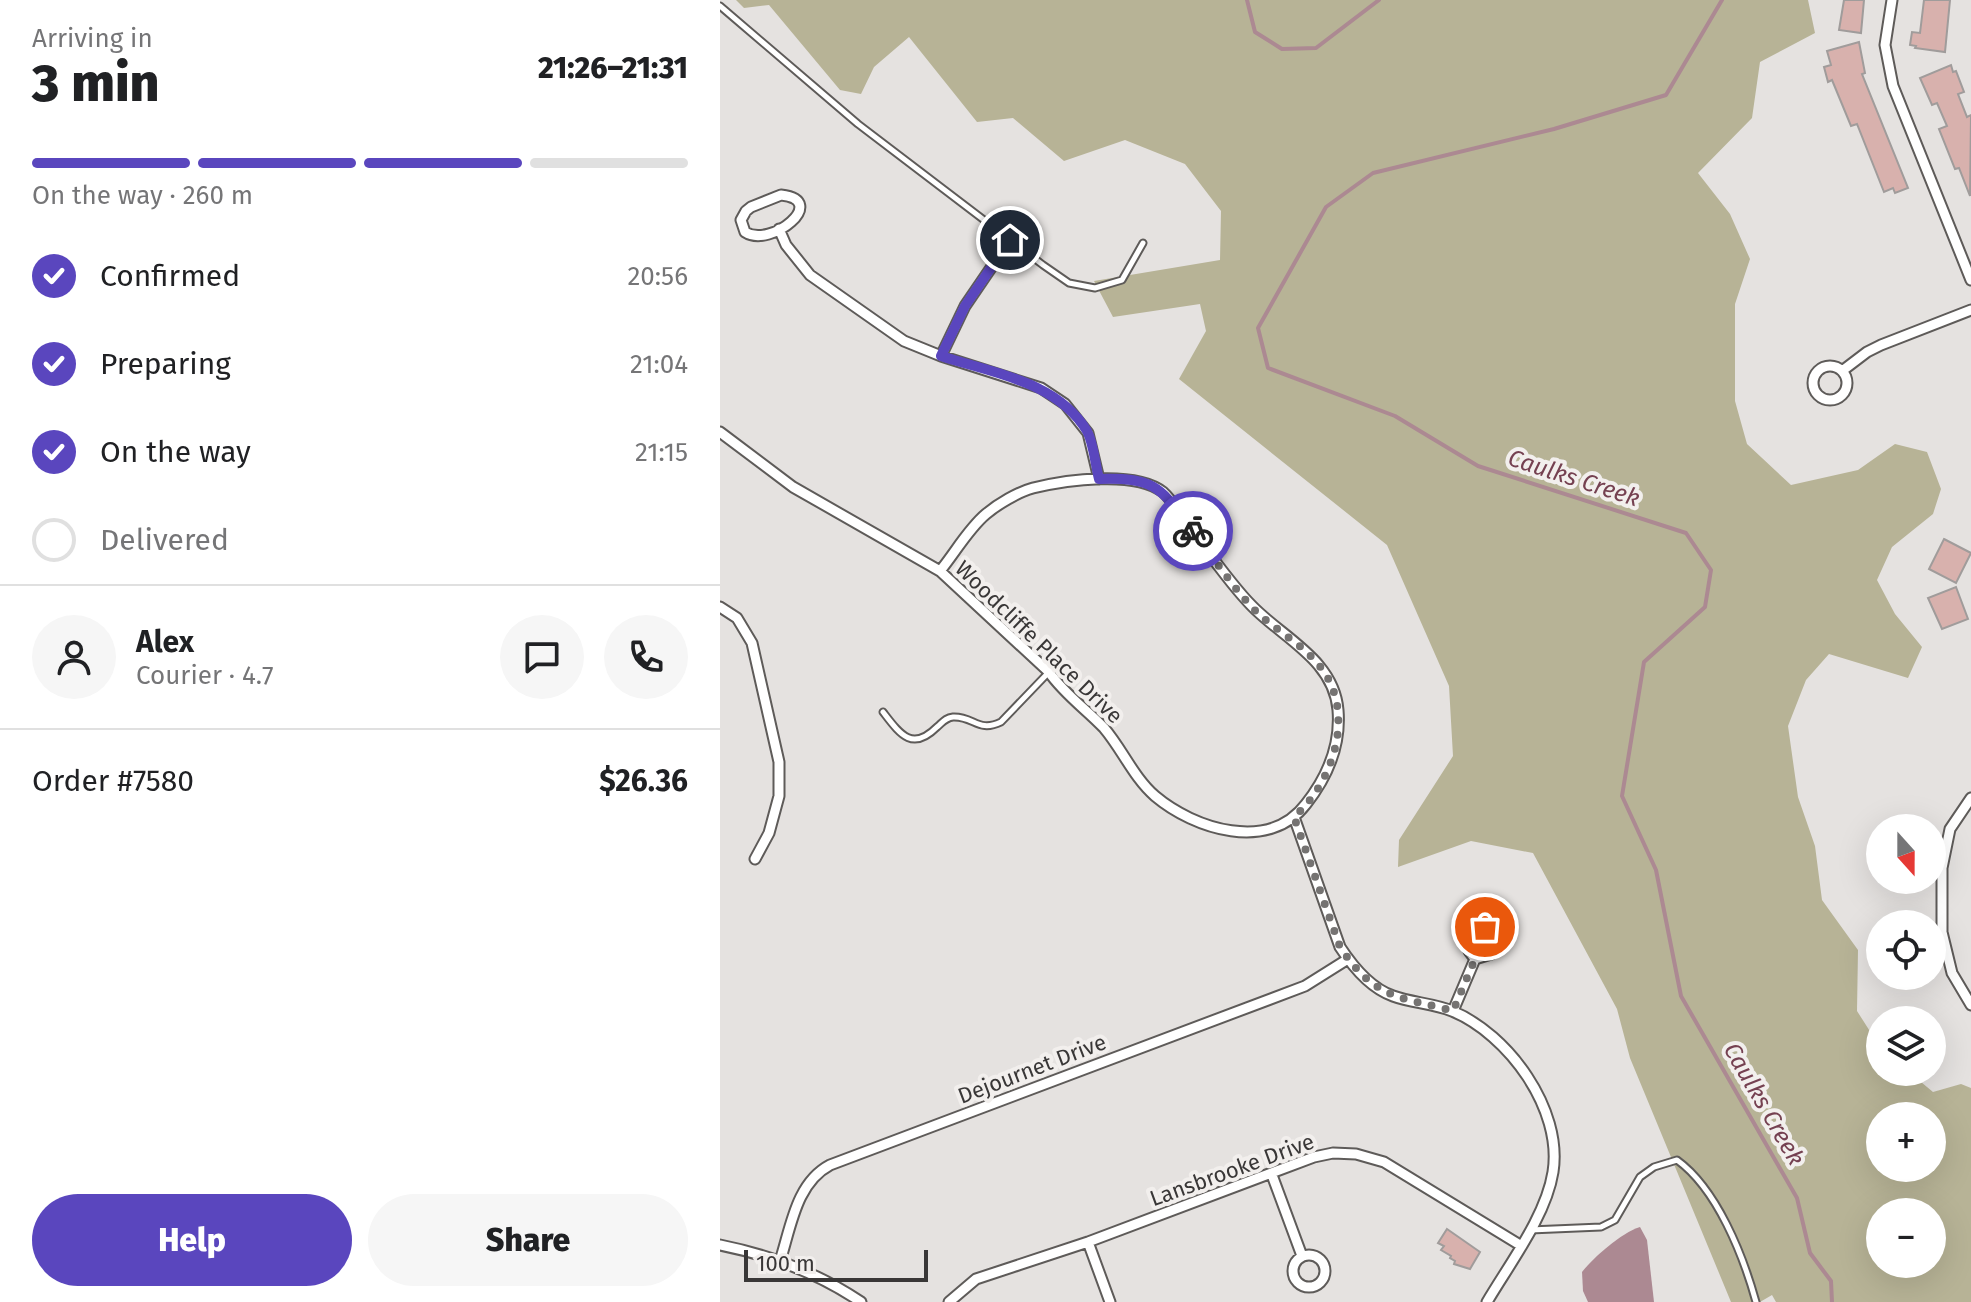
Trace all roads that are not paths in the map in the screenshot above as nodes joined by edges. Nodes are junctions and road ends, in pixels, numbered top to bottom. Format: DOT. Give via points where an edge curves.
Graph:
graph roads {
  1 [pos="1892,0"];
  2 [pos="720,6"];
  3 [pos="779,229"];
  4 [pos="1010,240"];
  5 [pos="1143,243"];
  6 [pos="1971,280"];
  7 [pos="1971,310"];
  8 [pos="941,356"];
  9 [pos="1842,371"];
  10 [pos="720,432"];
  11 [pos="1099,479"];
  12 [pos="940,571"];
  13 [pos="720,607"];
  14 [pos="1049,672"];
  15 [pos="883,712"];
  16 [pos="1971,798"];
  17 [pos="1294,817"];
  18 [pos="755,859"];
  19 [pos="1348,959"];
  20 [pos="1475,959"];
  21 [pos="1971,1005"];
  22 [pos="1453,1011"];
  23 [pos="1272,1175"];
  24 [pos="1529,1230"];
  25 [pos="1088,1242"];
  26 [pos="720,1245"];
  27 [pos="1520,1245"];
  28 [pos="1302,1256"];
  29 [pos="780,1261"];
  30 [pos="861,1302"];
  31 [pos="949,1302"];
  32 [pos="1110,1302"];
  33 [pos="1487,1302"];
  34 [pos="1756,1302"];
  1 -- 6 [label="street" via="1885,45 1893,86"];
  2 -- 4 [label="lane" via="858,124"];
  3 -- 3 [label="street" via="799,214 791,196 751,207 741,220 745,232 754,237"];
  3 -- 8 [label="street" via="810,275 904,341"];
  4 -- 5 [label="lane" via="1069,283 1095,288 1122,280"];
  4 -- 8 [label="street" via="965,306"];
  7 -- 9 [label="street" via="1881,345"];
  8 -- 11 [label="street" via="1041,388 1065,404 1088,433"];
  10 -- 12 [label="street, Woodcliffe Place Drive" via="793,487"];
  11 -- 12 [label="street" via="1031,489 1004,502 984,516"];
  11 -- 17 [label="street" via="1124,478 1161,491 1248,603 1320,666 1338,709 1333,758 1326,777"];
  12 -- 14 [label="street, Woodcliffe Place Drive"];
  13 -- 18 [label="street" via="737,618 752,643 779,762 779,796"];
  14 -- 15 [label="lane" via="993,726 957,717 913,740 900,734"];
  14 -- 17 [label="street, Woodcliffe Place Drive" via="1112,738 1153,794 1175,809 1201,824 1231,831 1253,832"];
  16 -- 21 [label="street" via="1950,829 1942,868 1942,932 1952,973"];
  17 -- 19 [label="street"];
  19 -- 22 [label="street" via="1373,986 1393,996"];
  19 -- 29 [label="street, Dejournet Drive" via="1305,986 830,1165 810,1178 803,1191"];
  20 -- 22 [label="street"];
  22 -- 24 [label="street" via="1502,1045 1536,1091 1548,1121 1553,1171"];
  23 -- 25 [label="street, Lansbrooke Drive"];
  23 -- 27 [label="street, Lansbrooke Drive" via="1314,1157 1356,1154 1384,1162"];
  23 -- 28 [label="street"];
  24 -- 27 [label="street"];
  24 -- 34 [label="lane" via="1601,1227 1615,1220 1640,1177 1677,1160 1695,1173 1719,1209"];
  25 -- 31 [label="street, Lansbrooke Drive" via="976,1279"];
  25 -- 32 [label="street"];
  26 -- 29 [label="street"];
  27 -- 33 [label="street"];
  29 -- 30 [label="street"];
}
